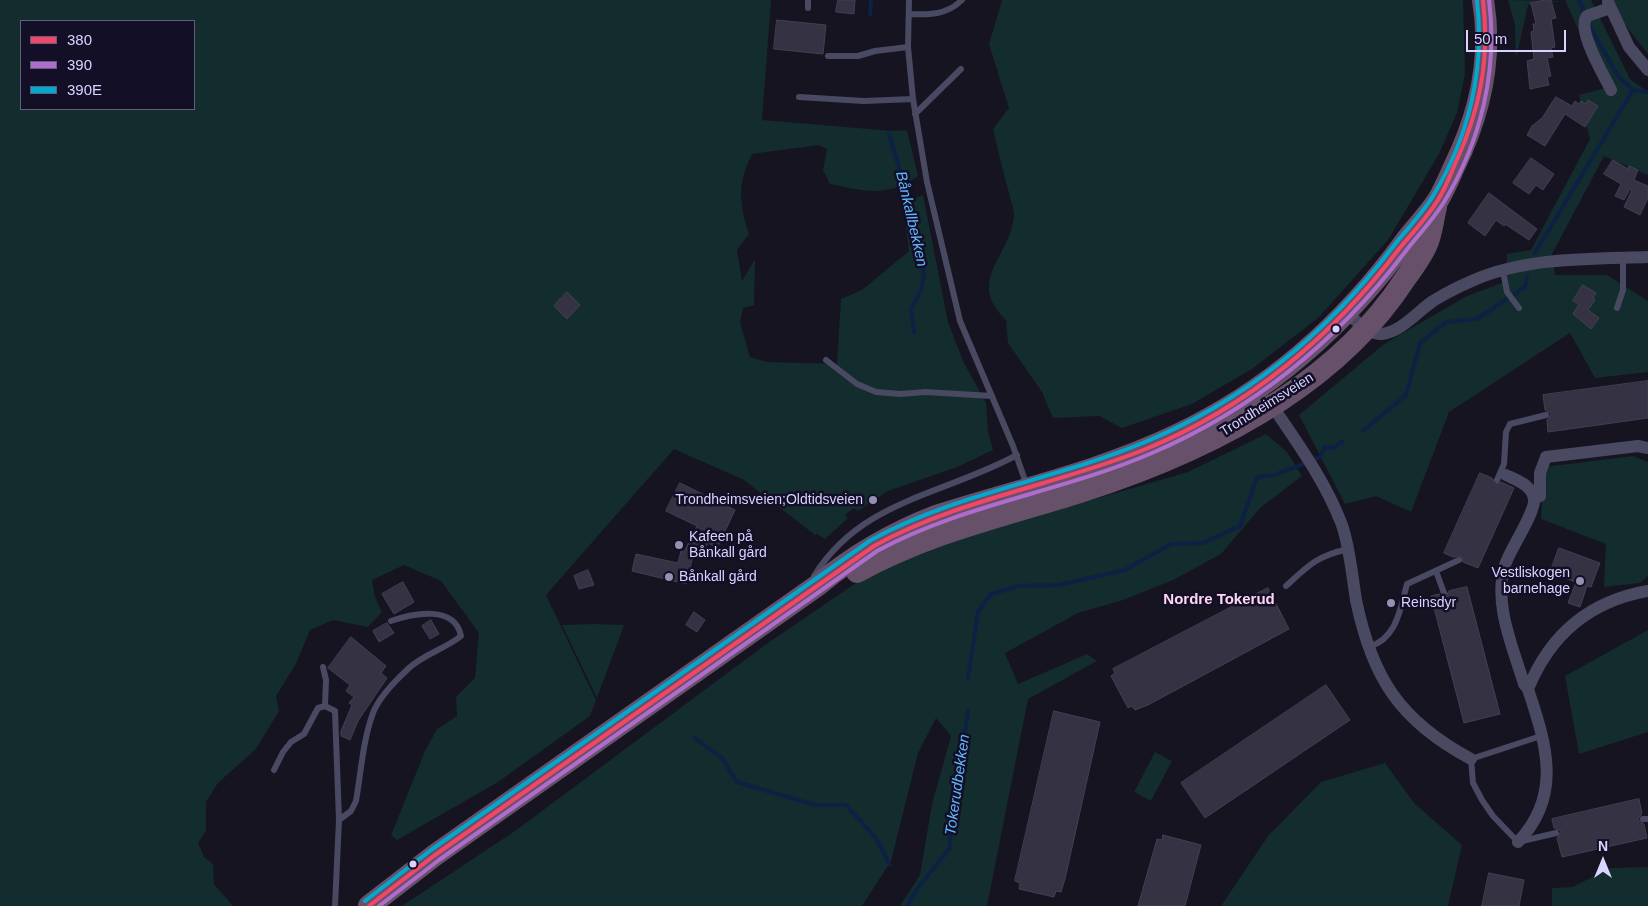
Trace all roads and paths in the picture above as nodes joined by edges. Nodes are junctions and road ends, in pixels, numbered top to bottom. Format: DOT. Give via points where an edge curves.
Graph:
graph roads {
  1 [pos="808,0"];
  2 [pos="909,0"];
  3 [pos="962,0"];
  4 [pos="1483,0"];
  5 [pos="1609,4"];
  6 [pos="808,8"];
  7 [pos="909,14"];
  8 [pos="908,47"];
  9 [pos="828,56"];
  10 [pos="960,69"];
  11 [pos="1648,70"];
  12 [pos="1611,90"];
  13 [pos="799,97"];
  14 [pos="913,99"];
  15 [pos="915,114"];
  16 [pos="1438,200"];
  17 [pos="1648,257"];
  18 [pos="1623,258"];
  19 [pos="1503,271"];
  20 [pos="1519,308"];
  21 [pos="1617,308"];
  22 [pos="1347,312"];
  23 [pos="1366,329"];
  24 [pos="826,360"];
  25 [pos="1260,386"];
  26 [pos="992,396"];
  27 [pos="1272,405"];
  28 [pos="1546,415"];
  29 [pos="1645,446"];
  30 [pos="1016,455"];
  31 [pos="1501,478"];
  32 [pos="1031,498"];
  33 [pos="1534,499"];
  34 [pos="1348,549"];
  35 [pos="1459,560"];
  36 [pos="1436,571"];
  37 [pos="1286,586"];
  38 [pos="810,590"];
  39 [pos="1648,591"];
  40 [pos="1444,593"];
  41 [pos="391,621"];
  42 [pos="1368,647"];
  43 [pos="322,667"];
  44 [pos="1528,689"];
  45 [pos="325,706"];
  46 [pos="1541,736"];
  47 [pos="1471,759"];
  48 [pos="274,770"];
  49 [pos="339,820"];
  50 [pos="1556,834"];
  51 [pos="1518,842"];
  52 [pos="335,906"];
  53 [pos="369,906"];
  1 -- 6 [label="lane"];
  2 -- 7 [label="lane"];
  3 -- 7 [label="lane" via="931,15"];
  4 -- 16 [label="highway, Trondheimsveien" via="1488,45 1480,101 1461,154"];
  5 -- 11 [label="street" via="1629,47"];
  5 -- 12 [label="street" via="1587,16 1583,26"];
  7 -- 8 [label="lane"];
  8 -- 9 [label="lane" via="858,56"];
  8 -- 14 [label="lane"];
  10 -- 15 [label="lane"];
  13 -- 14 [label="lane" via="864,102"];
  14 -- 15 [label="lane"];
  15 -- 26 [label="lane" via="927,182 960,321"];
  16 -- 22 [label="highway, Trondheimsveien"];
  16 -- 23 [label="highway, Trondheimsveien" via="1428,243 1400,288"];
  17 -- 18 [label="street"];
  18 -- 19 [label="street" via="1555,262"];
  18 -- 21 [label="lane" via="1623,290"];
  19 -- 20 [label="lane" via="1506,292"];
  19 -- 23 [label="street" via="1450,291 1394,330 1378,334"];
  22 -- 23 [label="street"];
  22 -- 25 [label="highway, Trondheimsveien" via="1321,338"];
  23 -- 27 [label="highway, Trondheimsveien" via="1313,377"];
  24 -- 26 [label="lane" via="857,384 876,392"];
  25 -- 27 [label="street"];
  25 -- 32 [label="highway, Trondheimsveien" via="1205,420 1150,447"];
  26 -- 30 [label="lane"];
  27 -- 32 [label="highway, Trondheimsveien" via="1189,449 1108,482"];
  27 -- 34 [label="street" via="1329,497"];
  28 -- 31 [label="lane" via="1510,424 1506,432"];
  29 -- 33 [label="street" via="1546,457 1540,473 1540,496"];
  30 -- 32 [label="lane"];
  30 -- 38 [label="lane" via="961,482 888,509 858,527 830,552"];
  31 -- 33 [label="street" via="1526,486"];
  32 -- 38 [label="highway, Trondheimsveien" via="960,508 913,525 861,552"];
  33 -- 44 [label="street" via="1532,511 1505,566 1501,596"];
  34 -- 37 [label="lane" via="1326,554"];
  34 -- 42 [label="street"];
  35 -- 36 [label="lane"];
  36 -- 40 [label="lane"];
  36 -- 42 [label="lane" via="1408,584 1393,631 1379,644"];
  38 -- 53 [label="highway, Trondheimsveien" via="436,854"];
  39 -- 44 [label="street" via="1608,603 1571,625 1551,648"];
  41 -- 49 [label="lane" via="440,614 451,617 461,636 409,668 381,699 368,732 356,800 351,811"];
  42 -- 47 [label="street" via="1385,682 1411,718 1449,747"];
  43 -- 45 [label="lane" via="326,680"];
  44 -- 46 [label="street"];
  45 -- 48 [label="lane" via="318,708 304,734 291,742"];
  45 -- 49 [label="lane" via="335,711 337,725"];
  46 -- 47 [label="lane"];
  46 -- 51 [label="street" via="1546,752 1547,784 1534,822"];
  47 -- 51 [label="lane" via="1473,783 1482,800"];
  49 -- 52 [label="lane"];
  50 -- 51 [label="lane"];
}
